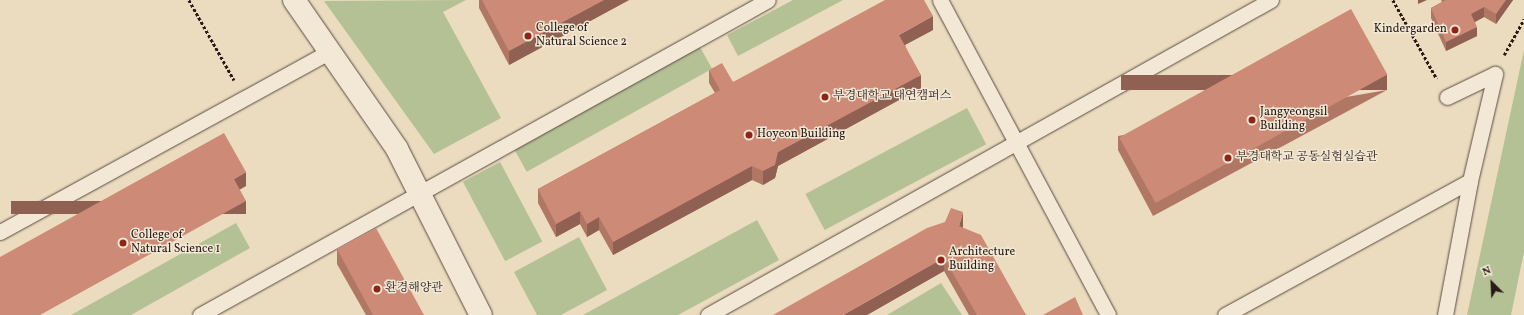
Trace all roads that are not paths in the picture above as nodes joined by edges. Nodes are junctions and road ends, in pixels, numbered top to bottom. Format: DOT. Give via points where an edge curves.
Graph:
graph roads {
  1 [pos="294,0"];
  2 [pos="768,0"];
  3 [pos="940,0"];
  4 [pos="1271,0"];
  5 [pos="330,51"];
  6 [pos="1447,97"];
  7 [pos="1016,143"];
  8 [pos="1470,181"];
  9 [pos="419,193"];
  10 [pos="0,232"];
  11 [pos="200,315"];
  12 [pos="481,315"];
  13 [pos="708,315"];
  14 [pos="1108,315"];
  15 [pos="1225,315"];
  16 [pos="1445,315"];
  1 -- 5 [label="street"];
  2 -- 9 [label="lane"];
  3 -- 7 [label="lane"];
  4 -- 7 [label="lane"];
  5 -- 9 [label="street" via="397,149"];
  5 -- 10 [label="lane"];
  6 -- 8 [label="lane" via="1495,74"];
  7 -- 13 [label="lane"];
  7 -- 14 [label="lane"];
  8 -- 15 [label="lane"];
  8 -- 16 [label="lane"];
  9 -- 11 [label="lane"];
  9 -- 12 [label="street"];
}
